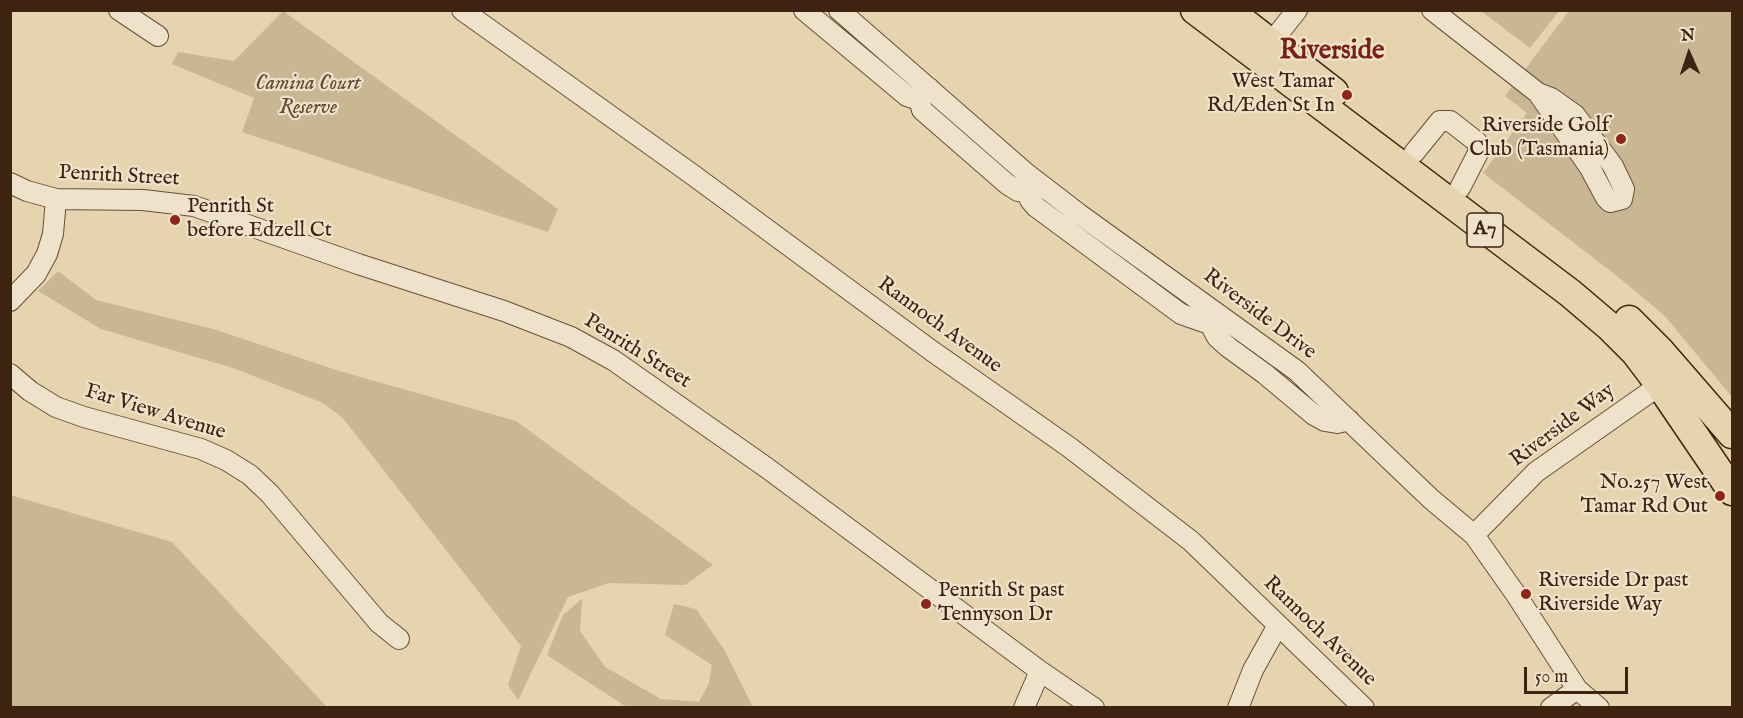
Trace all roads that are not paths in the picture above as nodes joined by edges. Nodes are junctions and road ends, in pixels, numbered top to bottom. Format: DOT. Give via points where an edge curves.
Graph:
graph roads {
  1 [pos="119,10"];
  2 [pos="462,10"];
  3 [pos="804,10"];
  4 [pos="839,10"];
  5 [pos="1195,10"];
  6 [pos="1228,10"];
  7 [pos="1297,10"];
  8 [pos="1432,10"];
  9 [pos="158,36"];
  10 [pos="1271,43"];
  11 [pos="1538,93"];
  12 [pos="924,94"];
  13 [pos="1414,153"];
  14 [pos="10,183"];
  15 [pos="1460,188"];
  16 [pos="56,199"];
  17 [pos="10,301"];
  18 [pos="10,374"];
  19 [pos="1660,385"];
  20 [pos="1732,434"];
  21 [pos="1732,491"];
  22 [pos="1474,536"];
  23 [pos="1278,625"];
  24 [pos="399,639"];
  25 [pos="1040,671"];
  26 [pos="1577,689"];
  27 [pos="1024,708"];
  28 [pos="1094,708"];
  29 [pos="1238,708"];
  30 [pos="1364,708"];
  31 [pos="1551,708"];
  32 [pos="1599,708"];
  1 -- 9 [label="street"];
  2 -- 23 [label="street, Rannoch Avenue" via="1069,447 1191,541"];
  3 -- 12 [label="street" via="907,96"];
  4 -- 12 [label="street, Riverside Drive"];
  5 -- 19 [label="highway, A7" via="1570,293 1611,327"];
  6 -- 10 [label="highway, A7"];
  7 -- 10 [label="street"];
  8 -- 11 [label="street"];
  10 -- 13 [label="highway, A7"];
  11 -- 11 [label="street" via="1575,115 1612,166 1624,189 1622,199 1610,202 1606,198"];
  12 -- 22 [label="street, Riverside Drive" via="1033,187 1214,319 1296,371"];
  13 -- 15 [label="highway, A7"];
  13 -- 15 [label="street" via="1440,121 1450,121 1477,142 1479,151"];
  14 -- 16 [label="street, Penrith Street"];
  15 -- 20 [label="highway, A7" via="1625,317"];
  16 -- 17 [label="street" via="47,254 36,274"];
  16 -- 25 [label="street, Penrith Street" via="142,200 194,206 571,337 613,360 767,468"];
  18 -- 24 [label="street, Far View Avenue" via="56,407 201,449 250,475 379,623"];
  19 -- 21 [label="highway, A7"];
  19 -- 22 [label="street, Riverside Way" via="1536,472"];
  22 -- 26 [label="street, Riverside Drive"];
  23 -- 29 [label="street"];
  23 -- 30 [label="street, Rannoch Avenue"];
  25 -- 27 [label="street"];
  25 -- 28 [label="street, Penrith Street"];
  26 -- 31 [label="street"];
  26 -- 32 [label="street, Riverside Drive"];
}
